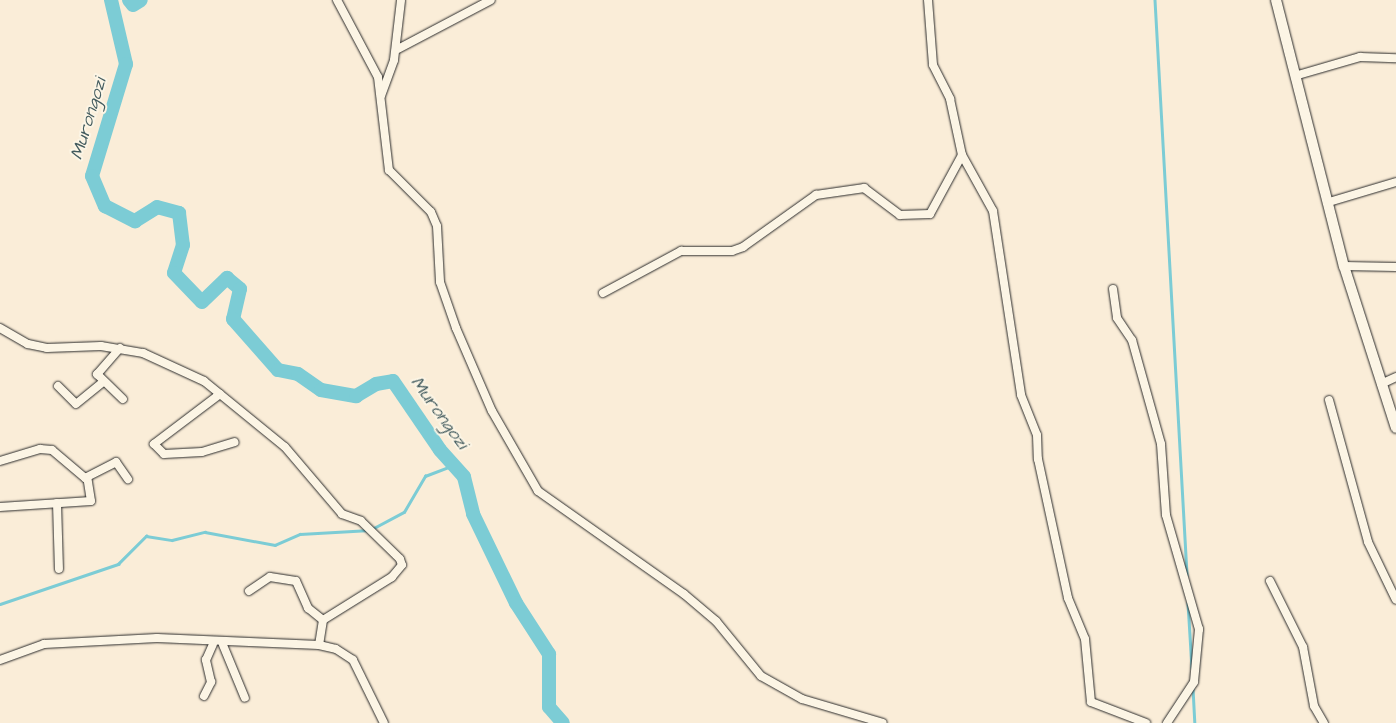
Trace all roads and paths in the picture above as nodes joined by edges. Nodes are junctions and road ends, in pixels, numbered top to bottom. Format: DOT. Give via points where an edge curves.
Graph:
graph roads {
  1 [pos="337,0"];
  2 [pos="402,0"];
  3 [pos="492,0"];
  4 [pos="928,0"];
  5 [pos="1276,0"];
  6 [pos="396,50"];
  7 [pos="1396,58"];
  8 [pos="1298,76"];
  9 [pos="381,96"];
  10 [pos="962,155"];
  11 [pos="1396,182"];
  12 [pos="1328,202"];
  13 [pos="1344,266"];
  14 [pos="1396,267"];
  15 [pos="1113,289"];
  16 [pos="603,293"];
  17 [pos="0,328"];
  18 [pos="120,348"];
  19 [pos="1396,377"];
  20 [pos="102,383"];
  21 [pos="1381,384"];
  22 [pos="58,386"];
  23 [pos="220,394"];
  24 [pos="123,399"];
  25 [pos="1330,400"];
  26 [pos="1396,428"];
  27 [pos="234,442"];
  28 [pos="0,460"];
  29 [pos="87,477"];
  30 [pos="128,479"];
  31 [pos="57,503"];
  32 [pos="0,507"];
  33 [pos="59,569"];
  34 [pos="1270,581"];
  35 [pos="249,591"];
  36 [pos="1396,600"];
  37 [pos="323,620"];
  38 [pos="213,644"];
  39 [pos="223,645"];
  40 [pos="319,646"];
  41 [pos="0,660"];
  42 [pos="204,696"];
  43 [pos="245,698"];
  44 [pos="384,723"];
  45 [pos="883,723"];
  46 [pos="1146,723"];
  47 [pos="1167,723"];
  48 [pos="1324,723"];
  1 -- 9 [label="street" via="372,60"];
  2 -- 6 [label="street"];
  3 -- 6 [label="street"];
  4 -- 10 [label="street" via="934,65 950,99"];
  5 -- 8 [label="street"];
  6 -- 9 [label="street"];
  7 -- 8 [label="street" via="1360,57"];
  8 -- 12 [label="street"];
  9 -- 45 [label="street" via="380,118 389,170 431,212 437,226 440,282 456,328 492,411 538,491 684,594 716,622 761,676 802,699"];
  10 -- 16 [label="street" via="930,214 900,215 864,188 816,195 743,247 732,251 681,251"];
  10 -- 46 [label="street" via="993,211 1021,395 1037,435 1038,460 1068,598 1085,638 1091,702"];
  11 -- 12 [label="street"];
  12 -- 13 [label="street"];
  13 -- 14 [label="street"];
  13 -- 21 [label="street"];
  15 -- 47 [label="street" via="1117,318 1132,340 1161,444 1166,515 1199,629 1194,682"];
  17 -- 18 [label="street" via="28,344 47,348"];
  18 -- 20 [label="street" via="97,374"];
  18 -- 23 [label="street" via="186,372"];
  19 -- 21 [label="street"];
  20 -- 22 [label="street" via="76,404"];
  20 -- 24 [label="street"];
  21 -- 26 [label="street"];
  23 -- 27 [label="street" via="154,444 164,454 202,452"];
  23 -- 37 [label="street" via="285,447 342,514 361,521 400,559 402,565 392,577"];
  25 -- 36 [label="street" via="1368,542"];
  28 -- 29 [label="street" via="35,450 52,450"];
  29 -- 30 [label="street" via="116,462"];
  29 -- 31 [label="street" via="91,501"];
  31 -- 32 [label="street"];
  31 -- 33 [label="street"];
  34 -- 48 [label="street" via="1303,647 1314,706"];
  35 -- 37 [label="street" via="270,577 292,580 308,608"];
  37 -- 40 [label="street"];
  38 -- 39 [label="street"];
  38 -- 41 [label="street" via="157,638 44,644"];
  38 -- 42 [label="street" via="206,660 211,682"];
  39 -- 40 [label="street"];
  39 -- 43 [label="street"];
  40 -- 44 [label="street" via="336,649 353,660"];
}
